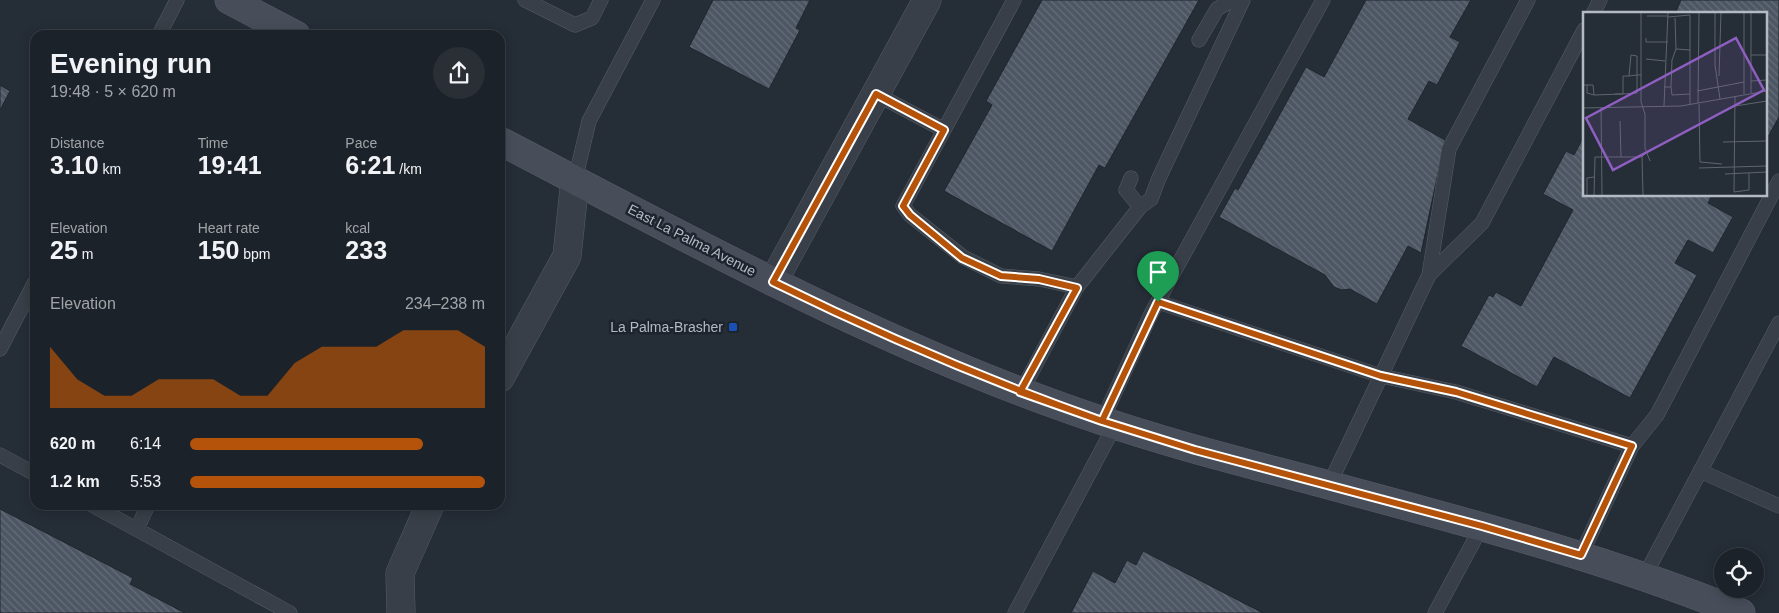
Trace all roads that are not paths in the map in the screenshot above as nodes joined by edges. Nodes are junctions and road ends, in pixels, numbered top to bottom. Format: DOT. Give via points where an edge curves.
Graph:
graph roads {
  1 [pos="177,0"];
  2 [pos="229,0"];
  3 [pos="525,0"];
  4 [pos="602,0"];
  5 [pos="653,0"];
  6 [pos="927,0"];
  7 [pos="1014,0"];
  8 [pos="1232,0"];
  9 [pos="1243,0"];
  10 [pos="1323,0"];
  11 [pos="1528,0"];
  12 [pos="1600,0"];
  13 [pos="1594,12"];
  14 [pos="162,30"];
  15 [pos="286,30"];
  16 [pos="1583,32"];
  17 [pos="1199,40"];
  18 [pos="876,94"];
  19 [pos="944,130"];
  20 [pos="505,144"];
  21 [pos="1131,178"];
  22 [pos="575,180"];
  23 [pos="1779,181"];
  24 [pos="1140,207"];
  25 [pos="1429,276"];
  26 [pos="773,282"];
  27 [pos="1077,288"];
  28 [pos="30,292"];
  29 [pos="1158,302"];
  30 [pos="1779,323"];
  31 [pos="0,349"];
  32 [pos="505,369"];
  33 [pos="1381,376"];
  34 [pos="1020,392"];
  35 [pos="1109,423"];
  36 [pos="1632,446"];
  37 [pos="0,455"];
  38 [pos="30,471"];
  39 [pos="1700,471"];
  40 [pos="1328,485"];
  41 [pos="1779,506"];
  42 [pos="101,510"];
  43 [pos="146,510"];
  44 [pos="428,510"];
  45 [pos="1482,526"];
  46 [pos="136,529"];
  47 [pos="1581,555"];
  48 [pos="1644,577"];
  49 [pos="290,613"];
  50 [pos="401,613"];
  51 [pos="1015,613"];
  52 [pos="1435,613"];
  53 [pos="1741,613"];
  1 -- 14 [label="lane"];
  2 -- 15 [label="main road"];
  3 -- 4 [label="lane" via="574,25 592,18"];
  5 -- 22 [label="lane" via="589,121"];
  6 -- 18 [label="street"];
  7 -- 19 [label="lane"];
  8 -- 17 [label="lane" via="1217,9"];
  9 -- 24 [label="lane" via="1151,199"];
  10 -- 29 [label="lane"];
  11 -- 25 [label="lane" via="1449,149"];
  12 -- 13 [label="lane"];
  16 -- 25 [label="lane" via="1482,223"];
  18 -- 19 [label="lane"];
  18 -- 26 [label="street"];
  19 -- 27 [label="lane" via="903,206 910,215 962,258 1001,276 1039,279"];
  20 -- 22 [label="main road, East La Palma Avenue"];
  21 -- 24 [label="lane" via="1126,190"];
  22 -- 26 [label="main road, East La Palma Avenue"];
  22 -- 32 [label="street" via="567,256"];
  23 -- 36 [label="lane" via="1657,415"];
  24 -- 27 [label="lane"];
  25 -- 33 [label="lane"];
  26 -- 34 [label="main road, East La Palma Avenue" via="853,322"];
  27 -- 34 [label="lane"];
  28 -- 31 [label="lane"];
  29 -- 33 [label="lane"];
  29 -- 35 [label="lane"];
  30 -- 39 [label="lane"];
  33 -- 36 [label="lane" via="1456,392"];
  33 -- 40 [label="lane"];
  34 -- 35 [label="main road, East La Palma Avenue"];
  35 -- 40 [label="main road, East La Palma Avenue" via="1195,450"];
  35 -- 51 [label="lane"];
  36 -- 47 [label="lane"];
  37 -- 38 [label="lane"];
  39 -- 41 [label="lane"];
  39 -- 48 [label="lane"];
  40 -- 45 [label="main road, East La Palma Avenue"];
  42 -- 46 [label="lane"];
  43 -- 46 [label="lane"];
  44 -- 50 [label="street" via="400,573"];
  45 -- 47 [label="main road, East La Palma Avenue"];
  45 -- 52 [label="lane"];
  46 -- 49 [label="lane"];
  47 -- 48 [label="main road, East La Palma Avenue"];
  48 -- 53 [label="main road, East La Palma Avenue"];
}
